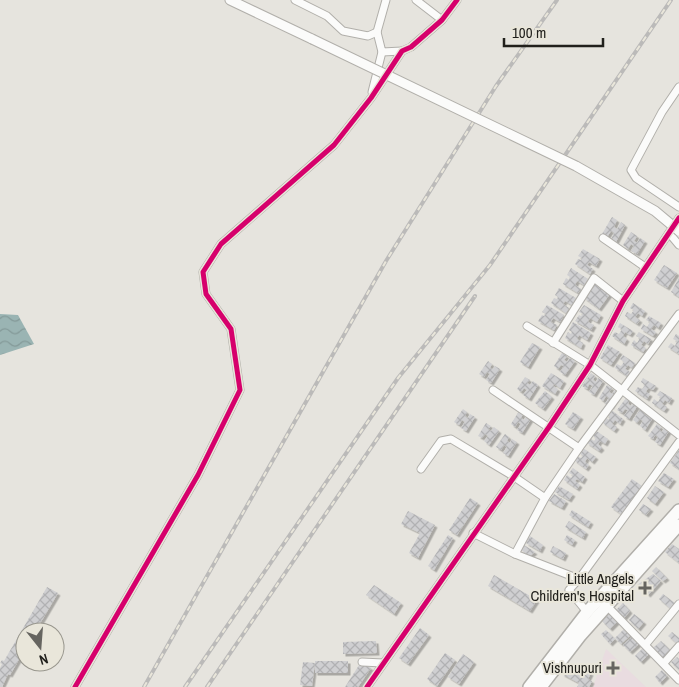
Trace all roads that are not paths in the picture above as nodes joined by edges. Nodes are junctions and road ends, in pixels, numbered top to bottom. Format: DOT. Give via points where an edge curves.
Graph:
graph roads {
  1 [pos="230,0"];
  2 [pos="295,0"];
  3 [pos="386,0"];
  4 [pos="416,0"];
  5 [pos="457,0"];
  6 [pos="442,20"];
  7 [pos="376,32"];
  8 [pos="402,51"];
  9 [pos="382,52"];
  10 [pos="678,92"];
  11 [pos="371,98"];
  12 [pos="679,207"];
  13 [pos="679,220"];
  14 [pos="679,231"];
  15 [pos="669,233"];
  16 [pos="603,238"];
  17 [pos="679,245"];
  18 [pos="645,267"];
  19 [pos="623,301"];
  20 [pos="679,314"];
  21 [pos="527,326"];
  22 [pos="553,343"];
  23 [pos="590,365"];
  24 [pos="493,390"];
  25 [pos="624,390"];
  26 [pos="549,427"];
  27 [pos="679,435"];
  28 [pos="679,442"];
  29 [pos="579,448"];
  30 [pos="421,469"];
  31 [pos="513,476"];
  32 [pos="546,498"];
  33 [pos="679,510"];
  34 [pos="679,525"];
  35 [pos="473,533"];
  36 [pos="515,554"];
  37 [pos="578,578"];
  38 [pos="679,604"];
  39 [pos="607,606"];
  40 [pos="587,612"];
  41 [pos="646,644"];
  42 [pos="679,646"];
  43 [pos="362,662"];
  44 [pos="383,663"];
  45 [pos="664,663"];
  46 [pos="679,680"];
  47 [pos="75,687"];
  48 [pos="367,687"];
  49 [pos="529,687"];
  50 [pos="541,687"];
  1 -- 14 [label="street, bridge" via="576,166 655,211"];
  2 -- 7 [label="street" via="327,16 343,31 368,36"];
  3 -- 7 [label="street"];
  4 -- 6 [label="street"];
  5 -- 6 [label="street"];
  6 -- 8 [label="street"];
  7 -- 9 [label="street"];
  8 -- 9 [label="street"];
  8 -- 11 [label="street"];
  9 -- 11 [label="street"];
  10 -- 12 [label="street" via="662,112 631,170 636,178"];
  11 -- 47 [label="street" via="334,146 221,244 203,272 206,294 231,329 240,390 198,475"];
  13 -- 15 [label="street"];
  15 -- 17 [label="street"];
  15 -- 18 [label="street"];
  16 -- 18 [label="street"];
  18 -- 19 [label="street"];
  19 -- 22 [label="street" via="594,278"];
  19 -- 23 [label="street"];
  20 -- 25 [label="street"];
  21 -- 22 [label="street"];
  22 -- 23 [label="street"];
  23 -- 25 [label="street"];
  23 -- 26 [label="street"];
  24 -- 26 [label="street"];
  25 -- 27 [label="street"];
  25 -- 29 [label="street"];
  26 -- 29 [label="street"];
  26 -- 31 [label="street"];
  28 -- 37 [label="street"];
  29 -- 32 [label="street"];
  30 -- 31 [label="street" via="441,441 451,439"];
  31 -- 32 [label="street"];
  31 -- 35 [label="street"];
  32 -- 36 [label="street"];
  33 -- 40 [label="main road"];
  34 -- 39 [label="main road"];
  35 -- 36 [label="street"];
  35 -- 44 [label="street"];
  36 -- 37 [label="street"];
  37 -- 40 [label="street" via="569,590"];
  38 -- 41 [label="street"];
  39 -- 41 [label="street"];
  39 -- 50 [label="main road"];
  40 -- 49 [label="main road"];
  41 -- 45 [label="street"];
  42 -- 45 [label="street"];
  43 -- 44 [label="street"];
  44 -- 48 [label="street"];
  45 -- 46 [label="street"];
}
